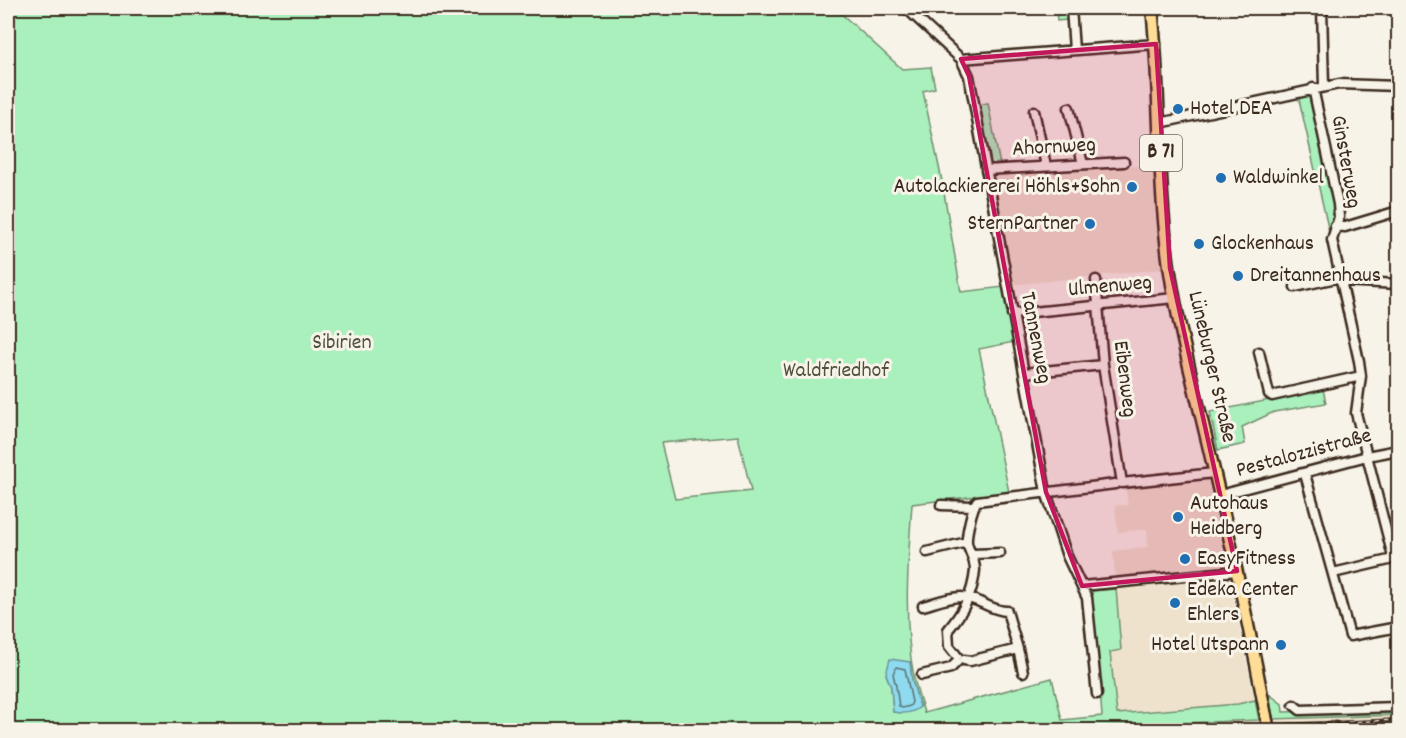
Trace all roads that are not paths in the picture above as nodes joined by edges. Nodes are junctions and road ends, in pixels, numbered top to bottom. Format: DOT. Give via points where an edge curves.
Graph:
graph roads {
  1 [pos="910,8"];
  2 [pos="1071,8"];
  3 [pos="1152,8"];
  4 [pos="1322,8"];
  5 [pos="1156,44"];
  6 [pos="1074,50"];
  7 [pos="961,59"];
  8 [pos="1324,86"];
  9 [pos="1398,86"];
  10 [pos="1313,88"];
  11 [pos="1069,108"];
  12 [pos="1034,111"];
  13 [pos="1160,123"];
  14 [pos="1124,162"];
  15 [pos="1083,164"];
  16 [pos="1046,166"];
  17 [pos="986,170"];
  18 [pos="1398,211"];
  19 [pos="1335,226"];
  20 [pos="1341,279"];
  21 [pos="1096,280"];
  22 [pos="1398,284"];
  23 [pos="1295,287"];
  24 [pos="1175,298"];
  25 [pos="1097,306"];
  26 [pos="1012,314"];
  27 [pos="1259,352"];
  28 [pos="1103,365"];
  29 [pos="1024,373"];
  30 [pos="1361,376"];
  31 [pos="1398,450"];
  32 [pos="1367,456"];
  33 [pos="1214,472"];
  34 [pos="1305,474"];
  35 [pos="1119,483"];
  36 [pos="1046,492"];
  37 [pos="1220,495"];
  38 [pos="941,505"];
  39 [pos="973,506"];
  40 [pos="967,542"];
  41 [pos="927,552"];
  42 [pos="973,554"];
  43 [pos="1000,554"];
  44 [pos="1237,571"];
  45 [pos="1333,573"];
  46 [pos="1082,586"];
  47 [pos="969,598"];
  48 [pos="922,606"];
  49 [pos="1398,627"];
  50 [pos="1018,649"];
  51 [pos="959,659"];
  52 [pos="1023,672"];
  53 [pos="922,675"];
  54 [pos="1097,694"];
  55 [pos="1294,705"];
  56 [pos="1398,707"];
  57 [pos="1269,730"];
  1 -- 7 [label="street, Tannenweg"];
  2 -- 6 [label="street"];
  3 -- 5 [label="main road, Lüneburger Straße / B 71"];
  4 -- 8 [label="street"];
  5 -- 6 [label="street"];
  5 -- 13 [label="main road, Lüneburger Straße / B 71"];
  6 -- 7 [label="street"];
  7 -- 17 [label="street, Tannenweg" via="969,76"];
  8 -- 9 [label="street"];
  8 -- 10 [label="street"];
  10 -- 13 [label="street"];
  10 -- 19 [label="street, Ginsterweg" via="1338,204"];
  11 -- 15 [label="street"];
  12 -- 16 [label="street"];
  13 -- 24 [label="main road, Lüneburger Straße / B 71" via="1165,222"];
  14 -- 15 [label="street, Ahornweg"];
  15 -- 16 [label="street, Ahornweg"];
  16 -- 17 [label="street, Ahornweg"];
  17 -- 26 [label="street, Tannenweg"];
  18 -- 19 [label="street" via="1344,227"];
  19 -- 20 [label="street, Ginsterweg" via="1332,240"];
  20 -- 22 [label="street"];
  20 -- 23 [label="street"];
  20 -- 30 [label="street, Ginsterweg"];
  21 -- 25 [label="street, Eibenweg"];
  24 -- 25 [label="street, Ulmenweg"];
  24 -- 33 [label="main road, Lüneburger Straße / B 71"];
  25 -- 26 [label="street, Ulmenweg"];
  25 -- 28 [label="street, Eibenweg"];
  26 -- 29 [label="street, Tannenweg"];
  27 -- 30 [label="street" via="1272,396"];
  28 -- 29 [label="street"];
  28 -- 35 [label="street, Eibenweg"];
  29 -- 36 [label="street, Tannenweg"];
  30 -- 32 [label="street, Ginsterweg" via="1356,413"];
  31 -- 32 [label="street, Pestalozzistraße"];
  32 -- 34 [label="street, Pestalozzistraße"];
  32 -- 45 [label="street, Ginsterweg" via="1392,558"];
  33 -- 35 [label="street"];
  33 -- 37 [label="main road, Lüneburger Straße / B 71"];
  34 -- 37 [label="street, Pestalozzistraße"];
  34 -- 45 [label="street"];
  35 -- 36 [label="street"];
  36 -- 39 [label="street" via="982,499"];
  36 -- 46 [label="street, Tannenweg" via="1067,556"];
  37 -- 44 [label="main road, Lüneburger Straße / B 71"];
  38 -- 39 [label="street"];
  39 -- 40 [label="street"];
  40 -- 41 [label="street"];
  40 -- 42 [label="street"];
  42 -- 43 [label="street"];
  42 -- 47 [label="street" via="975,568"];
  44 -- 46 [label="street"];
  44 -- 57 [label="main road, Lüneburger Straße / B 71, bridge"];
  45 -- 49 [label="street" via="1350,636"];
  46 -- 54 [label="street, Tannenweg" via="1089,607"];
  47 -- 48 [label="street"];
  47 -- 50 [label="street" via="1007,611"];
  47 -- 51 [label="street" via="948,630 949,646"];
  50 -- 51 [label="street" via="970,661"];
  50 -- 52 [label="street"];
  51 -- 53 [label="street" via="951,668"];
  55 -- 56 [label="street" via="1300,710"];
}
